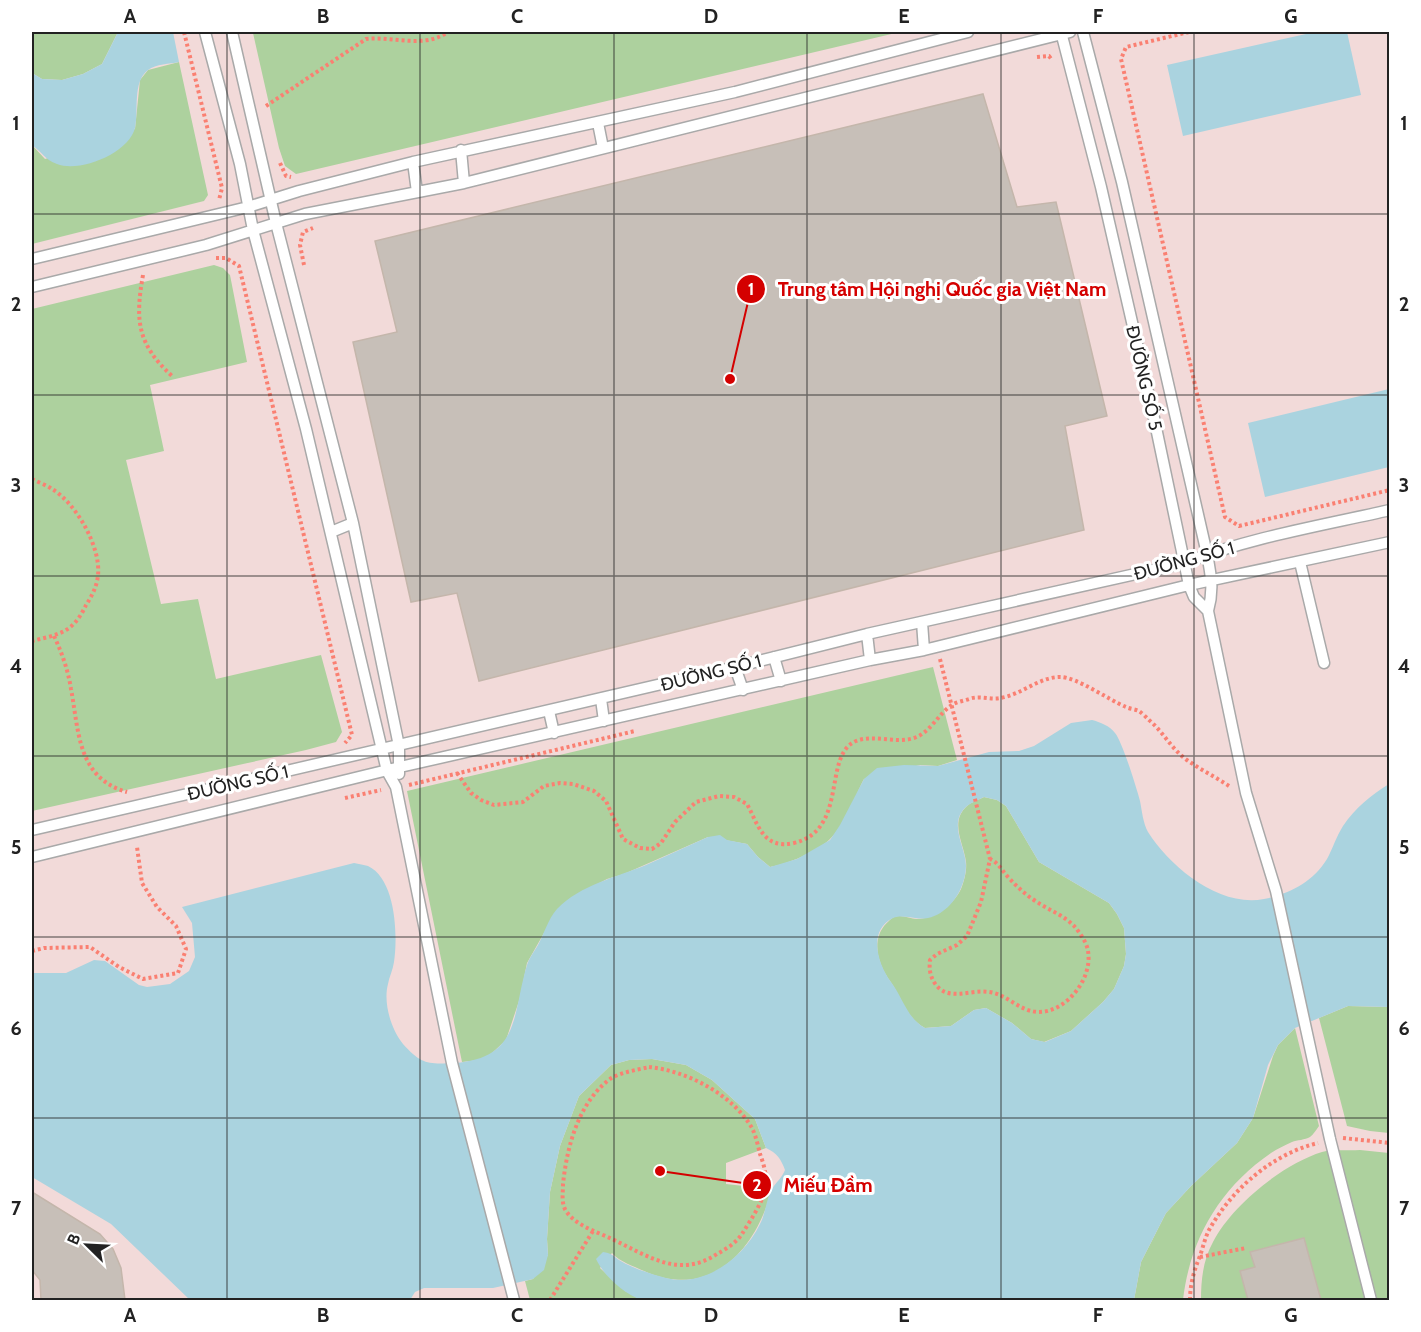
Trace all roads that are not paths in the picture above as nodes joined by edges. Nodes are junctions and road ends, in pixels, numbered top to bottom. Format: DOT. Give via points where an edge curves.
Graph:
graph roads {
  1 [pos="205,32"];
  2 [pos="232,32"];
  3 [pos="968,32"];
  4 [pos="1064,32"];
  5 [pos="1083,32"];
  6 [pos="598,123"];
  7 [pos="603,148"];
  8 [pos="461,150"];
  9 [pos="413,162"];
  10 [pos="464,183"];
  11 [pos="417,192"];
  12 [pos="272,200"];
  13 [pos="248,207"];
  14 [pos="276,223"];
  15 [pos="253,230"];
  16 [pos="32,259"];
  17 [pos="32,287"];
  18 [pos="328,426"];
  19 [pos="306,429"];
  20 [pos="1389,510"];
  21 [pos="352,523"];
  22 [pos="331,532"];
  23 [pos="1389,542"];
  24 [pos="1208,554"];
  25 [pos="1300,562"];
  26 [pos="1185,563"];
  27 [pos="1213,581"];
  28 [pos="1189,585"];
  29 [pos="1208,611"];
  30 [pos="922,622"];
  31 [pos="867,634"];
  32 [pos="924,650"];
  33 [pos="774,657"];
  34 [pos="870,660"];
  35 [pos="1324,663"];
  36 [pos="735,668"];
  37 [pos="781,681"];
  38 [pos="743,690"];
  39 [pos="601,699"];
  40 [pos="549,711"];
  41 [pos="604,721"];
  42 [pos="554,733"];
  43 [pos="399,746"];
  44 [pos="382,749"];
  45 [pos="400,767"];
  46 [pos="387,771"];
  47 [pos="396,787"];
  48 [pos="32,830"];
  49 [pos="32,857"];
  50 [pos="514,1300"];
  51 [pos="1371,1300"];
  1 -- 13 [label="lane"];
  2 -- 12 [label="lane"];
  3 -- 6 [label="lane"];
  4 -- 7 [label="lane"];
  4 -- 26 [label="lane, ĐƯỜNG SỐ 5"];
  5 -- 24 [label="lane, ĐƯỜNG SỐ 5"];
  6 -- 7 [label="lane"];
  6 -- 8 [label="lane"];
  7 -- 10 [label="lane"];
  8 -- 9 [label="lane"];
  8 -- 10 [label="lane"];
  9 -- 11 [label="lane"];
  9 -- 12 [label="lane"];
  10 -- 11 [label="lane"];
  11 -- 14 [label="lane"];
  12 -- 13 [label="lane"];
  12 -- 14 [label="lane"];
  13 -- 15 [label="lane"];
  13 -- 16 [label="lane"];
  14 -- 15 [label="lane"];
  14 -- 18 [label="lane"];
  15 -- 17 [label="lane"];
  15 -- 19 [label="lane"];
  18 -- 19 [label="lane"];
  18 -- 21 [label="lane"];
  19 -- 22 [label="lane"];
  20 -- 24 [label="lane, ĐƯỜNG SỐ 1"];
  21 -- 22 [label="lane"];
  21 -- 43 [label="lane"];
  22 -- 44 [label="lane"];
  23 -- 25 [label="lane, ĐƯỜNG SỐ 1"];
  24 -- 26 [label="lane, ĐƯỜNG SỐ 1"];
  24 -- 27 [label="lane, ĐƯỜNG SỐ 5"];
  25 -- 27 [label="lane, ĐƯỜNG SỐ 1"];
  25 -- 35 [label="lane"];
  26 -- 28 [label="lane, ĐƯỜNG SỐ 5"];
  26 -- 30 [label="lane, ĐƯỜNG SỐ 1"];
  27 -- 28 [label="lane, ĐƯỜNG SỐ 1"];
  27 -- 29 [label="lane, ĐƯỜNG SỐ 5"];
  28 -- 29 [label="lane" via="1194,597"];
  28 -- 32 [label="lane, ĐƯỜNG SỐ 1"];
  29 -- 51 [label="lane" via="1246,793 1276,891 1330,1139"];
  30 -- 31 [label="lane, ĐƯỜNG SỐ 1"];
  30 -- 32 [label="lane"];
  31 -- 33 [label="lane, ĐƯỜNG SỐ 1"];
  31 -- 34 [label="lane"];
  32 -- 34 [label="lane, ĐƯỜNG SỐ 1"];
  33 -- 36 [label="lane, ĐƯỜNG SỐ 1"];
  33 -- 37 [label="lane"];
  34 -- 37 [label="lane, ĐƯỜNG SỐ 1"];
  36 -- 38 [label="lane"];
  36 -- 39 [label="lane, ĐƯỜNG SỐ 1"];
  37 -- 38 [label="lane, ĐƯỜNG SỐ 1"];
  38 -- 41 [label="lane, ĐƯỜNG SỐ 1"];
  39 -- 40 [label="lane, ĐƯỜNG SỐ 1"];
  39 -- 41 [label="lane"];
  40 -- 42 [label="lane"];
  40 -- 43 [label="lane, ĐƯỜNG SỐ 1"];
  41 -- 42 [label="lane, ĐƯỜNG SỐ 1"];
  42 -- 45 [label="lane, ĐƯỜNG SỐ 1"];
  43 -- 44 [label="lane, ĐƯỜNG SỐ 1"];
  43 -- 45 [label="lane"];
  44 -- 46 [label="lane"];
  44 -- 48 [label="lane, ĐƯỜNG SỐ 1"];
  45 -- 46 [label="lane, ĐƯỜNG SỐ 1"];
  45 -- 47 [label="lane"];
  46 -- 47 [label="lane"];
  46 -- 49 [label="lane, ĐƯỜNG SỐ 1"];
  47 -- 50 [label="lane" via="452,1063"];
}
